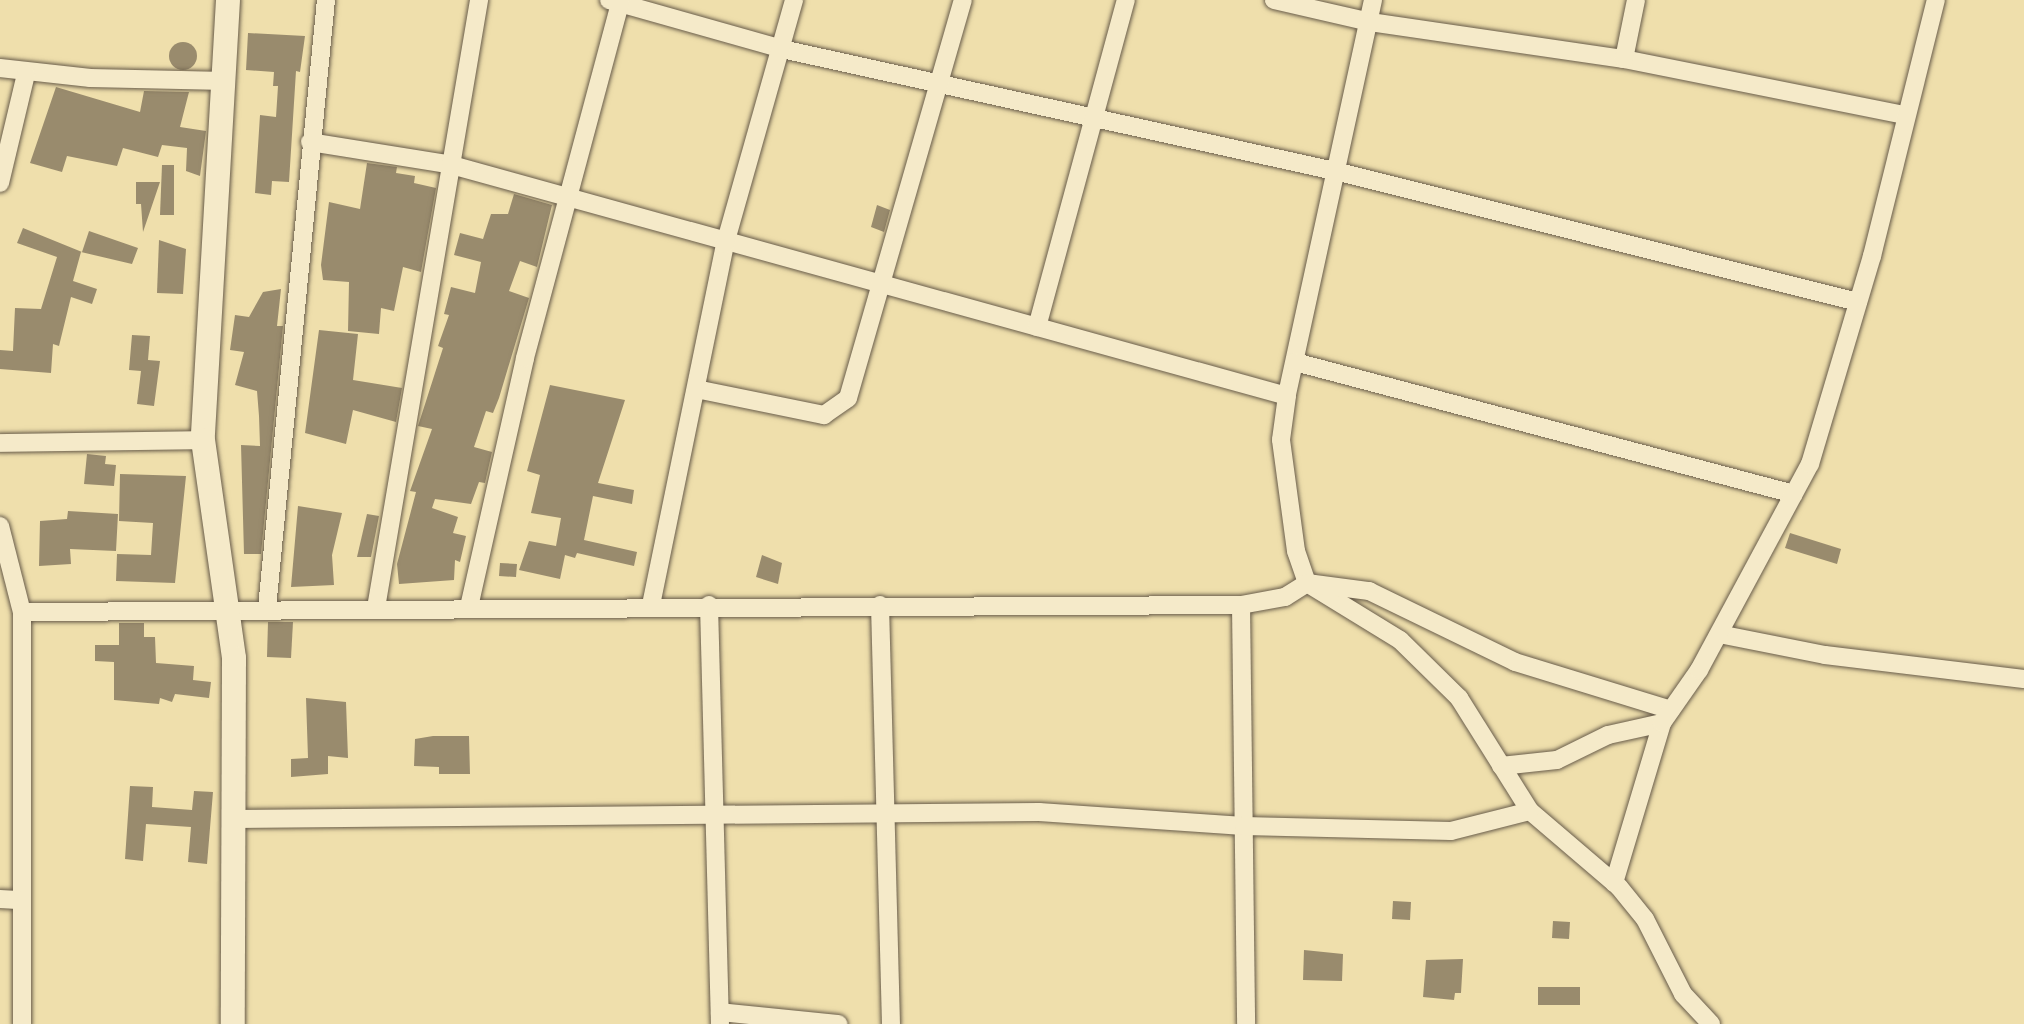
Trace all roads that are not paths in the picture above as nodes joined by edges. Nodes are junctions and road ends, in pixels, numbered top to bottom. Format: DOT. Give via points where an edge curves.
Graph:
graph roads {
  1 [pos="228,0"];
  2 [pos="326,0"];
  3 [pos="479,0"];
  4 [pos="794,0"];
  5 [pos="963,0"];
  6 [pos="1126,0"];
  7 [pos="1273,0"];
  8 [pos="1373,0"];
  9 [pos="1636,0"];
  10 [pos="1936,0"];
  11 [pos="617,1"];
  12 [pos="1370,22"];
  13 [pos="782,49"];
  14 [pos="1623,60"];
  15 [pos="0,68"];
  16 [pos="26,74"];
  17 [pos="226,80"];
  18 [pos="938,85"];
  19 [pos="1905,115"];
  20 [pos="1093,122"];
  21 [pos="310,142"];
  22 [pos="448,164"];
  23 [pos="1339,172"];
  24 [pos="0,183"];
  25 [pos="568,199"];
  26 [pos="725,244"];
  27 [pos="883,286"];
  28 [pos="1858,302"];
  29 [pos="1037,327"];
  30 [pos="1295,362"];
  31 [pos="695,389"];
  32 [pos="1287,396"];
  33 [pos="203,440"];
  34 [pos="0,443"];
  35 [pos="1794,494"];
  36 [pos="0,526"];
  37 [pos="1307,583"];
  38 [pos="651,605"];
  39 [pos="709,605"];
  40 [pos="880,605"];
  41 [pos="1241,605"];
  42 [pos="469,607"];
  43 [pos="267,608"];
  44 [pos="376,608"];
  45 [pos="228,609"];
  46 [pos="22,612"];
  47 [pos="1719,635"];
  48 [pos="2024,679"];
  49 [pos="1666,717"];
  50 [pos="1501,766"];
  51 [pos="714,811"];
  52 [pos="883,811"];
  53 [pos="1530,811"];
  54 [pos="234,819"];
  55 [pos="1244,826"];
  56 [pos="1614,883"];
  57 [pos="0,900"];
  58 [pos="22,900"];
  59 [pos="720,1018"];
  60 [pos="22,1024"];
  61 [pos="233,1024"];
  62 [pos="838,1024"];
  63 [pos="891,1024"];
  64 [pos="1246,1024"];
  65 [pos="1711,1024"];
  1 -- 17 [label="street"];
  2 -- 21 [label="street"];
  3 -- 22 [label="street"];
  4 -- 13 [label="street"];
  5 -- 18 [label="street"];
  6 -- 20 [label="street"];
  7 -- 12 [label="street"];
  8 -- 12 [label="street"];
  9 -- 14 [label="street"];
  10 -- 19 [label="street"];
  11 -- 13 [label="street"];
  11 -- 25 [label="street"];
  12 -- 14 [label="street"];
  12 -- 23 [label="street"];
  13 -- 18 [label="street"];
  13 -- 26 [label="street"];
  14 -- 19 [label="street"];
  15 -- 16 [label="street"];
  16 -- 17 [label="street"];
  16 -- 24 [label="street"];
  17 -- 33 [label="street"];
  18 -- 20 [label="street"];
  18 -- 27 [label="street"];
  19 -- 28 [label="street"];
  20 -- 23 [label="street"];
  20 -- 29 [label="street"];
  21 -- 22 [label="street"];
  21 -- 43 [label="street"];
  22 -- 25 [label="street"];
  22 -- 44 [label="street"];
  23 -- 28 [label="street"];
  23 -- 30 [label="street"];
  25 -- 26 [label="street"];
  25 -- 42 [label="street" via="525,358"];
  26 -- 27 [label="street"];
  26 -- 31 [label="street"];
  27 -- 29 [label="street"];
  27 -- 31 [label="street" via="848,398 840,408 824,415"];
  28 -- 35 [label="street" via="1810,464"];
  29 -- 32 [label="street"];
  30 -- 32 [label="street"];
  30 -- 35 [label="street"];
  31 -- 38 [label="street"];
  32 -- 37 [label="street" via="1281,440 1296,551"];
  33 -- 34 [label="street"];
  33 -- 45 [label="street"];
  35 -- 47 [label="street"];
  36 -- 46 [label="street"];
  37 -- 41 [label="street" via="1285,597"];
  37 -- 49 [label="street" via="1369,591 1515,662"];
  37 -- 50 [label="street" via="1400,640 1459,698"];
  38 -- 39 [label="street"];
  38 -- 42 [label="street"];
  39 -- 40 [label="street"];
  39 -- 51 [label="street"];
  40 -- 41 [label="street"];
  40 -- 52 [label="street"];
  41 -- 55 [label="street"];
  42 -- 44 [label="street"];
  43 -- 44 [label="street"];
  43 -- 45 [label="street"];
  45 -- 46 [label="street"];
  45 -- 54 [label="street"];
  46 -- 58 [label="street"];
  47 -- 48 [label="street" via="1825,655"];
  47 -- 49 [label="street"];
  49 -- 50 [label="street" via="1608,735 1557,760"];
  49 -- 56 [label="street"];
  50 -- 53 [label="street"];
  51 -- 52 [label="street"];
  51 -- 54 [label="street"];
  51 -- 59 [label="street"];
  52 -- 55 [label="street" via="1038,812"];
  52 -- 63 [label="street"];
  53 -- 55 [label="street" via="1451,831"];
  53 -- 56 [label="street"];
  54 -- 61 [label="street"];
  55 -- 64 [label="street"];
  56 -- 65 [label="street" via="1645,919 1683,994"];
  57 -- 58 [label="street"];
  58 -- 60 [label="street"];
  59 -- 62 [label="street"];
}
